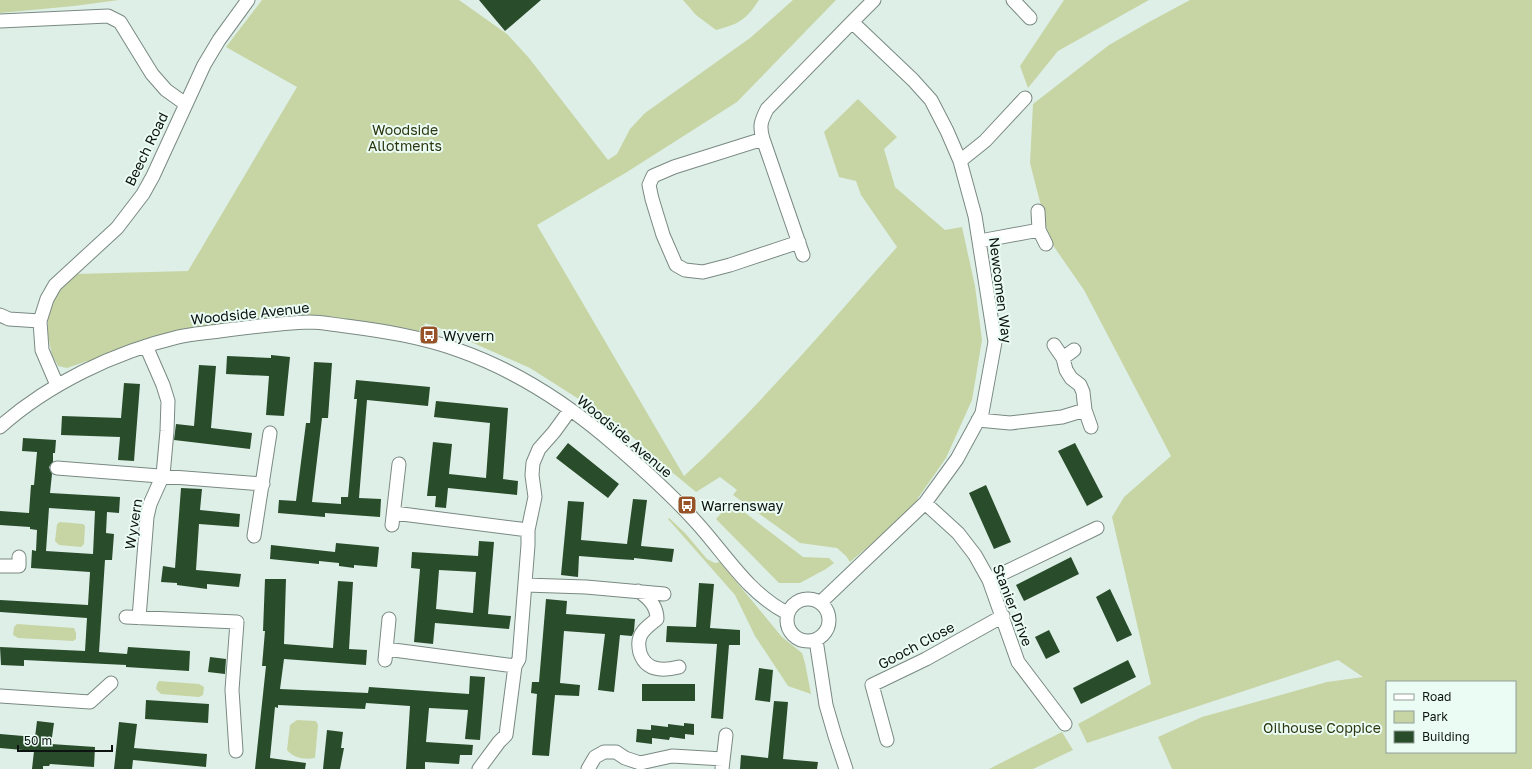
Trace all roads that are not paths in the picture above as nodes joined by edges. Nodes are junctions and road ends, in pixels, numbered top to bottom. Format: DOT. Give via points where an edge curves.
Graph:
graph roads {
  1 [pos="248,0"];
  2 [pos="874,0"];
  3 [pos="1013,0"];
  4 [pos="1030,18"];
  5 [pos="0,21"];
  6 [pos="852,22"];
  7 [pos="1024,98"];
  8 [pos="186,102"];
  9 [pos="763,139"];
  10 [pos="960,161"];
  11 [pos="1038,210"];
  12 [pos="1039,230"];
  13 [pos="980,241"];
  14 [pos="799,242"];
  15 [pos="1046,244"];
  16 [pos="803,255"];
  17 [pos="0,315"];
  18 [pos="40,320"];
  19 [pos="1054,345"];
  20 [pos="146,346"];
  21 [pos="1074,350"];
  22 [pos="1063,358"];
  23 [pos="57,385"];
  24 [pos="570,410"];
  25 [pos="1085,410"];
  26 [pos="978,420"];
  27 [pos="0,427"];
  28 [pos="1091,427"];
  29 [pos="270,434"];
  30 [pos="399,464"];
  31 [pos="57,468"];
  32 [pos="163,475"];
  33 [pos="262,484"];
  34 [pos="925,503"];
  35 [pos="1097,528"];
  36 [pos="528,530"];
  37 [pos="254,536"];
  38 [pos="18,557"];
  39 [pos="0,566"];
  40 [pos="990,580"];
  41 [pos="526,585"];
  42 [pos="638,591"];
  43 [pos="664,594"];
  44 [pos="821,602"];
  45 [pos="787,613"];
  46 [pos="1003,616"];
  47 [pos="389,619"];
  48 [pos="816,640"];
  49 [pos="515,666"];
  50 [pos="679,667"];
  51 [pos="110,683"];
  52 [pos="0,696"];
  53 [pos="1065,724"];
  54 [pos="726,735"];
  55 [pos="887,740"];
  56 [pos="236,751"];
  57 [pos="723,764"];
  58 [pos="479,769"];
  59 [pos="588,769"];
  60 [pos="846,769"];
  1 -- 8 [label="street, Beech Road" via="219,40"];
  2 -- 6 [label="street"];
  3 -- 4 [label="street"];
  5 -- 8 [label="street" via="108,16 120,22 161,84"];
  6 -- 9 [label="street" via="768,109 762,118 760,128"];
  6 -- 10 [label="street, Newcomen Way" via="931,100"];
  7 -- 10 [label="street" via="985,141"];
  8 -- 18 [label="street, Beech Road" via="156,171 143,194 117,228 55,285 46,299"];
  9 -- 14 [label="street"];
  9 -- 14 [label="street" via="653,176 649,185 663,235 676,265 685,270 703,272"];
  10 -- 13 [label="street, Newcomen Way"];
  11 -- 12 [label="street"];
  12 -- 13 [label="street"];
  12 -- 15 [label="street"];
  13 -- 26 [label="street, Newcomen Way" via="995,342 982,413"];
  14 -- 16 [label="street"];
  17 -- 18 [label="street" via="9,319"];
  18 -- 23 [label="street, Beech Road" via="42,350"];
  19 -- 22 [label="street"];
  20 -- 23 [label="street, Woodside Avenue" via="90,368"];
  20 -- 24 [label="street, Woodside Avenue" via="180,336 312,322 394,332 473,356 522,379"];
  20 -- 32 [label="street, Wyvern" via="168,400"];
  21 -- 22 [label="street"];
  22 -- 25 [label="street" via="1066,370 1083,392"];
  23 -- 27 [label="street, Woodside Avenue"];
  24 -- 36 [label="street" via="539,449 533,463 535,498"];
  24 -- 45 [label="street, Woodside Avenue" via="613,443 665,490 699,525 748,584 761,597"];
  25 -- 26 [label="street" via="1062,417 1010,423"];
  25 -- 28 [label="street"];
  26 -- 34 [label="street, Newcomen Way" via="957,459"];
  29 -- 33 [label="street"];
  30 -- 36 [label="street" via="393,519"];
  31 -- 32 [label="street"];
  32 -- 33 [label="street"];
  32 -- 56 [label="street, Wyvern" via="147,517 133,617 237,622 232,690"];
  33 -- 37 [label="street"];
  34 -- 40 [label="street, Stanier Drive" via="958,533"];
  34 -- 44 [label="street, Newcomen Way"];
  35 -- 40 [label="street"];
  36 -- 41 [label="street"];
  38 -- 39 [label="street" via="19,566"];
  40 -- 46 [label="street, Stanier Drive"];
  41 -- 42 [label="street"];
  41 -- 49 [label="street" via="519,659"];
  42 -- 43 [label="street"];
  42 -- 50 [label="street" via="646,596 657,612 657,619 640,638 642,659 648,666 655,668"];
  44 -- 45 [label="street" via="805,598 798,601"];
  44 -- 48 [label="street" via="830,622 823,635"];
  45 -- 48 [label="street" via="788,628 795,637 808,642"];
  46 -- 53 [label="street, Stanier Drive" via="1018,662"];
  46 -- 55 [label="street, Gooch Close" via="926,659 872,685"];
  47 -- 49 [label="street" via="386,654"];
  48 -- 60 [label="street" via="826,705"];
  49 -- 58 [label="street" via="506,735"];
  51 -- 52 [label="street" via="90,702"];
  54 -- 57 [label="street"];
  57 -- 59 [label="street" via="672,756 640,763 616,752 604,752 595,758"];
}
